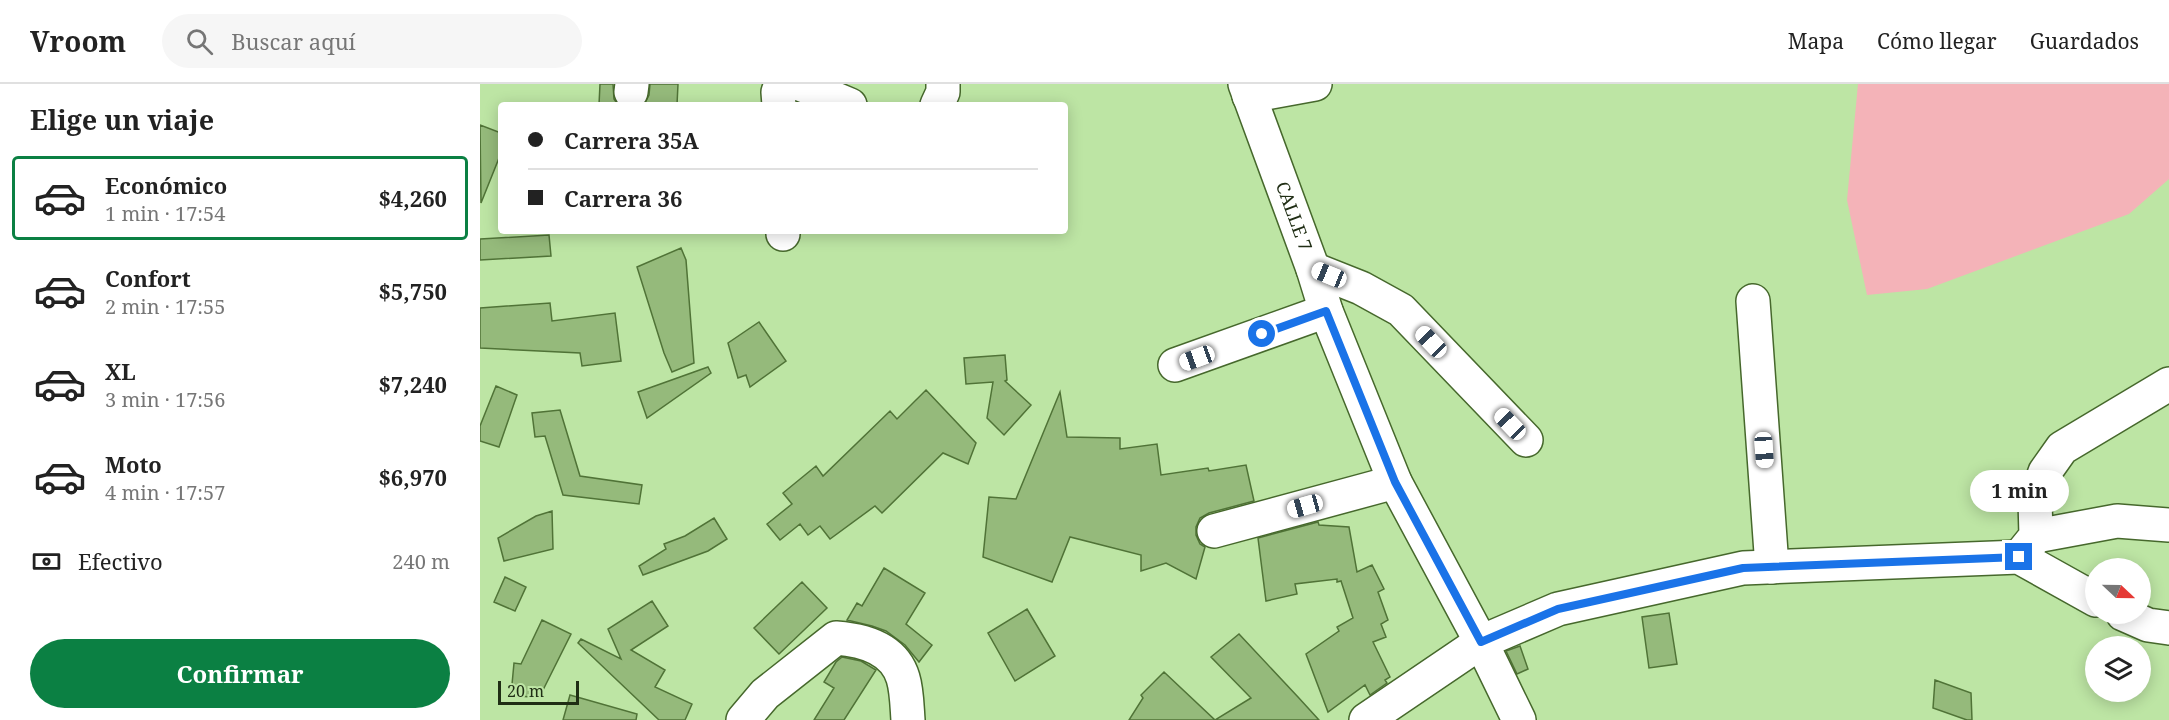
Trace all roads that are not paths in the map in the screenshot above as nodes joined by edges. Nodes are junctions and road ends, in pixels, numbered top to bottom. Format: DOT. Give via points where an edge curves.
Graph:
graph roads {
  1 [pos="781,84"];
  2 [pos="800,84"];
  3 [pos="943,84"];
  4 [pos="1315,84"];
  5 [pos="1247,90"];
  6 [pos="779,102"];
  7 [pos="843,102"];
  8 [pos="939,102"];
  9 [pos="1313,269"];
  10 [pos="1753,301"];
  11 [pos="1326,311"];
  12 [pos="1176,365"];
  13 [pos="2167,388"];
  14 [pos="1526,440"];
  15 [pos="1395,482"];
  16 [pos="2169,525"];
  17 [pos="1214,531"];
  18 [pos="2027,546"];
  19 [pos="1772,567"];
  20 [pos="2085,591"];
  21 [pos="2146,624"];
  22 [pos="2169,628"];
  23 [pos="1481,642"];
  24 [pos="742,720"];
  25 [pos="908,720"];
  26 [pos="1366,720"];
  27 [pos="1519,720"];
  1 -- 6 [label="street"];
  2 -- 7 [label="street"];
  3 -- 8 [label="street"];
  4 -- 5 [label="street"];
  5 -- 9 [label="street, CALLE 7"];
  9 -- 11 [label="street, CALLE 7"];
  9 -- 14 [label="street" via="1361,288 1401,310"];
  10 -- 19 [label="street"];
  11 -- 12 [label="street"];
  11 -- 15 [label="street, CALLE 7"];
  13 -- 18 [label="street" via="2062,448 2045,472 2035,500"];
  15 -- 17 [label="street"];
  15 -- 23 [label="street, CALLE 7"];
  16 -- 18 [label="street" via="2117,521"];
  18 -- 19 [label="street"];
  18 -- 20 [label="street"];
  19 -- 23 [label="street" via="1743,568 1558,609"];
  21 -- 22 [label="street"];
  23 -- 26 [label="street"];
  23 -- 27 [label="street, CALLE 7"];
  24 -- 25 [label="street" via="765,694 836,638 871,644 892,658 903,678"];
}
